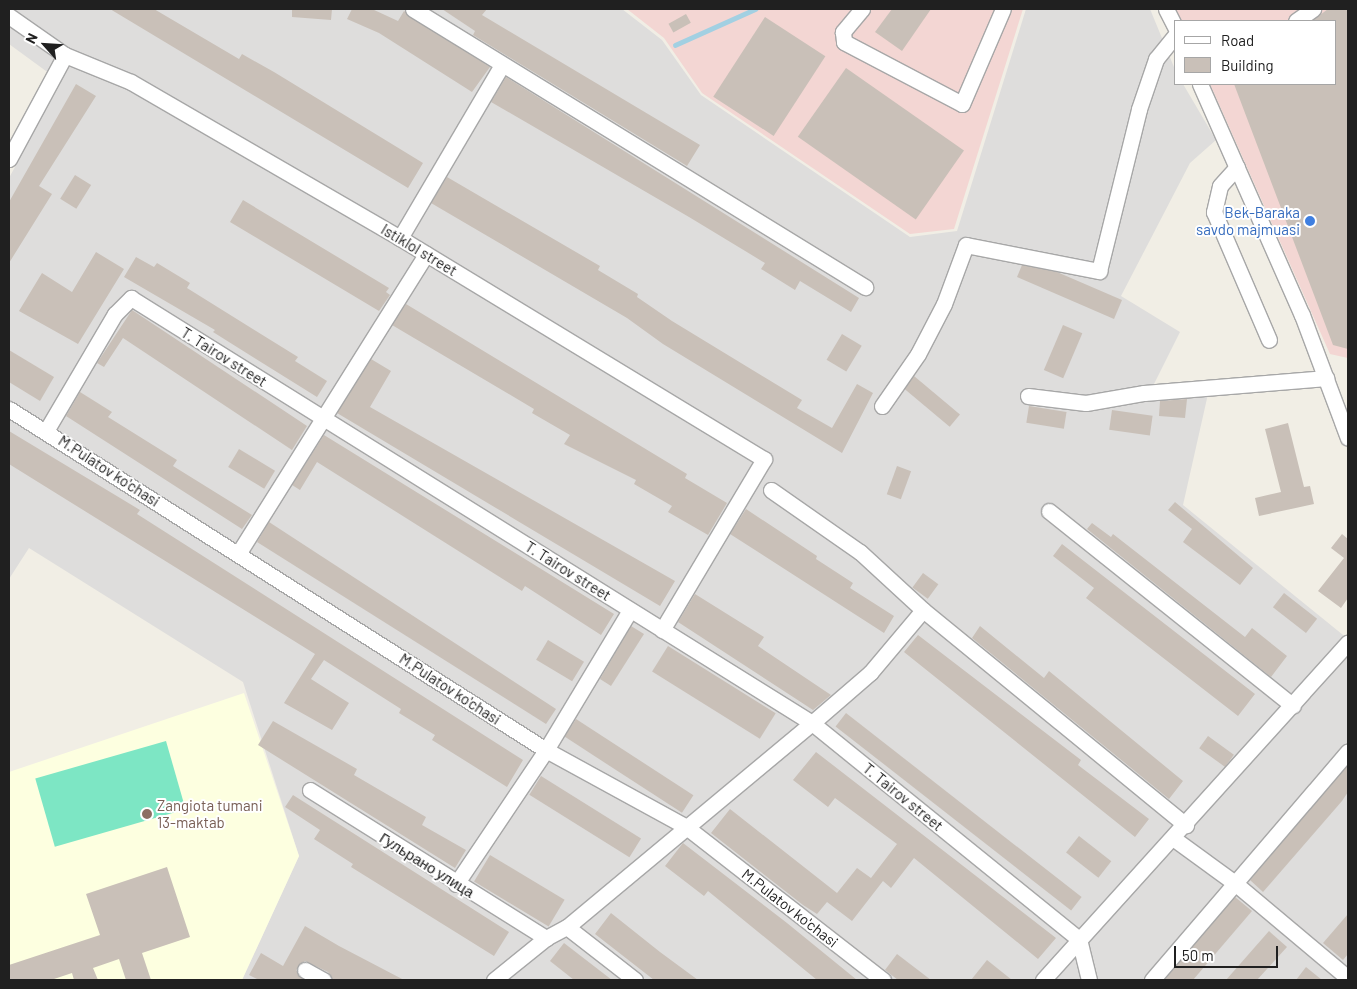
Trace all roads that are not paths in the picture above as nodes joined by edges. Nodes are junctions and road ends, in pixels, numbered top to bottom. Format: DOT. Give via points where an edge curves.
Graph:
graph roads {
  1 [pos="413,9"];
  2 [pos="862,9"];
  3 [pos="1002,9"];
  4 [pos="1166,9"];
  5 [pos="1312,9"];
  6 [pos="9,16"];
  7 [pos="1297,20"];
  8 [pos="1174,25"];
  9 [pos="1174,36"];
  10 [pos="65,55"];
  11 [pos="502,65"];
  12 [pos="1205,86"];
  13 [pos="9,158"];
  14 [pos="1237,167"];
  15 [pos="400,238"];
  16 [pos="426,254"];
  17 [pos="865,287"];
  18 [pos="1269,340"];
  19 [pos="1326,378"];
  20 [pos="1028,396"];
  21 [pos="882,406"];
  22 [pos="9,409"];
  23 [pos="323,418"];
  24 [pos="46,431"];
  25 [pos="1348,438"];
  26 [pos="771,490"];
  27 [pos="1049,511"];
  28 [pos="238,554"];
  29 [pos="630,610"];
  30 [pos="923,610"];
  31 [pos="662,630"];
  32 [pos="1348,643"];
  33 [pos="1293,706"];
  34 [pos="812,723"];
  35 [pos="546,750"];
  36 [pos="1348,751"];
  37 [pos="310,790"];
  38 [pos="1186,825"];
  39 [pos="685,826"];
  40 [pos="1173,838"];
  41 [pos="456,884"];
  42 [pos="1236,884"];
  43 [pos="567,927"];
  44 [pos="546,938"];
  45 [pos="1079,939"];
  46 [pos="305,970"];
  47 [pos="1345,976"];
  48 [pos="324,980"];
  49 [pos="494,980"];
  50 [pos="635,980"];
  51 [pos="883,980"];
  52 [pos="1043,980"];
  53 [pos="1089,980"];
  54 [pos="1152,980"];
  1 -- 11 [label="street"];
  2 -- 3 [label="street" via="843,32 844,42 962,104"];
  4 -- 8 [label="street"];
  5 -- 7 [label="street"];
  6 -- 10 [label="street, Istiklol street"];
  9 -- 21 [label="street" via="1156,59 1139,109 1099,271 966,245 944,304 918,354"];
  10 -- 13 [label="street"];
  10 -- 15 [label="street, Istiklol street" via="131,82"];
  11 -- 15 [label="street"];
  11 -- 17 [label="street" via="673,166"];
  12 -- 14 [label="street"];
  14 -- 18 [label="street" via="1220,186 1214,212"];
  14 -- 19 [label="street"];
  15 -- 16 [label="street, Istiklol street"];
  16 -- 23 [label="street"];
  16 -- 31 [label="street, Istiklol street" via="764,459"];
  19 -- 20 [label="street" via="1144,393 1086,402"];
  19 -- 25 [label="street"];
  22 -- 24 [label="street, M.Pulatov ko'chasi"];
  23 -- 24 [label="street, T. Tairov street" via="131,298 115,314"];
  23 -- 28 [label="street"];
  23 -- 29 [label="street, T. Tairov street"];
  24 -- 28 [label="street, M.Pulatov ko'chasi"];
  26 -- 30 [label="street" via="860,552"];
  27 -- 33 [label="street"];
  28 -- 35 [label="street, M.Pulatov ko'chasi"];
  29 -- 31 [label="street, T. Tairov street"];
  29 -- 35 [label="street"];
  30 -- 34 [label="street" via="870,673"];
  30 -- 38 [label="street"];
  31 -- 34 [label="street, T. Tairov street"];
  32 -- 33 [label="street"];
  33 -- 38 [label="street"];
  34 -- 39 [label="street"];
  34 -- 45 [label="street, T. Tairov street"];
  35 -- 39 [label="street, M.Pulatov ko'chasi"];
  35 -- 41 [label="street"];
  36 -- 42 [label="street"];
  37 -- 41 [label="street, Гульрано улица"];
  38 -- 40 [label="street"];
  39 -- 43 [label="street"];
  39 -- 51 [label="street, M.Pulatov ko'chasi"];
  40 -- 42 [label="street"];
  40 -- 45 [label="street"];
  41 -- 44 [label="street, Гульрано улица"];
  42 -- 47 [label="street"];
  42 -- 54 [label="street"];
  43 -- 44 [label="street"];
  43 -- 50 [label="street"];
  44 -- 49 [label="street"];
  45 -- 52 [label="street"];
  45 -- 53 [label="street"];
  46 -- 48 [label="street"];
}
